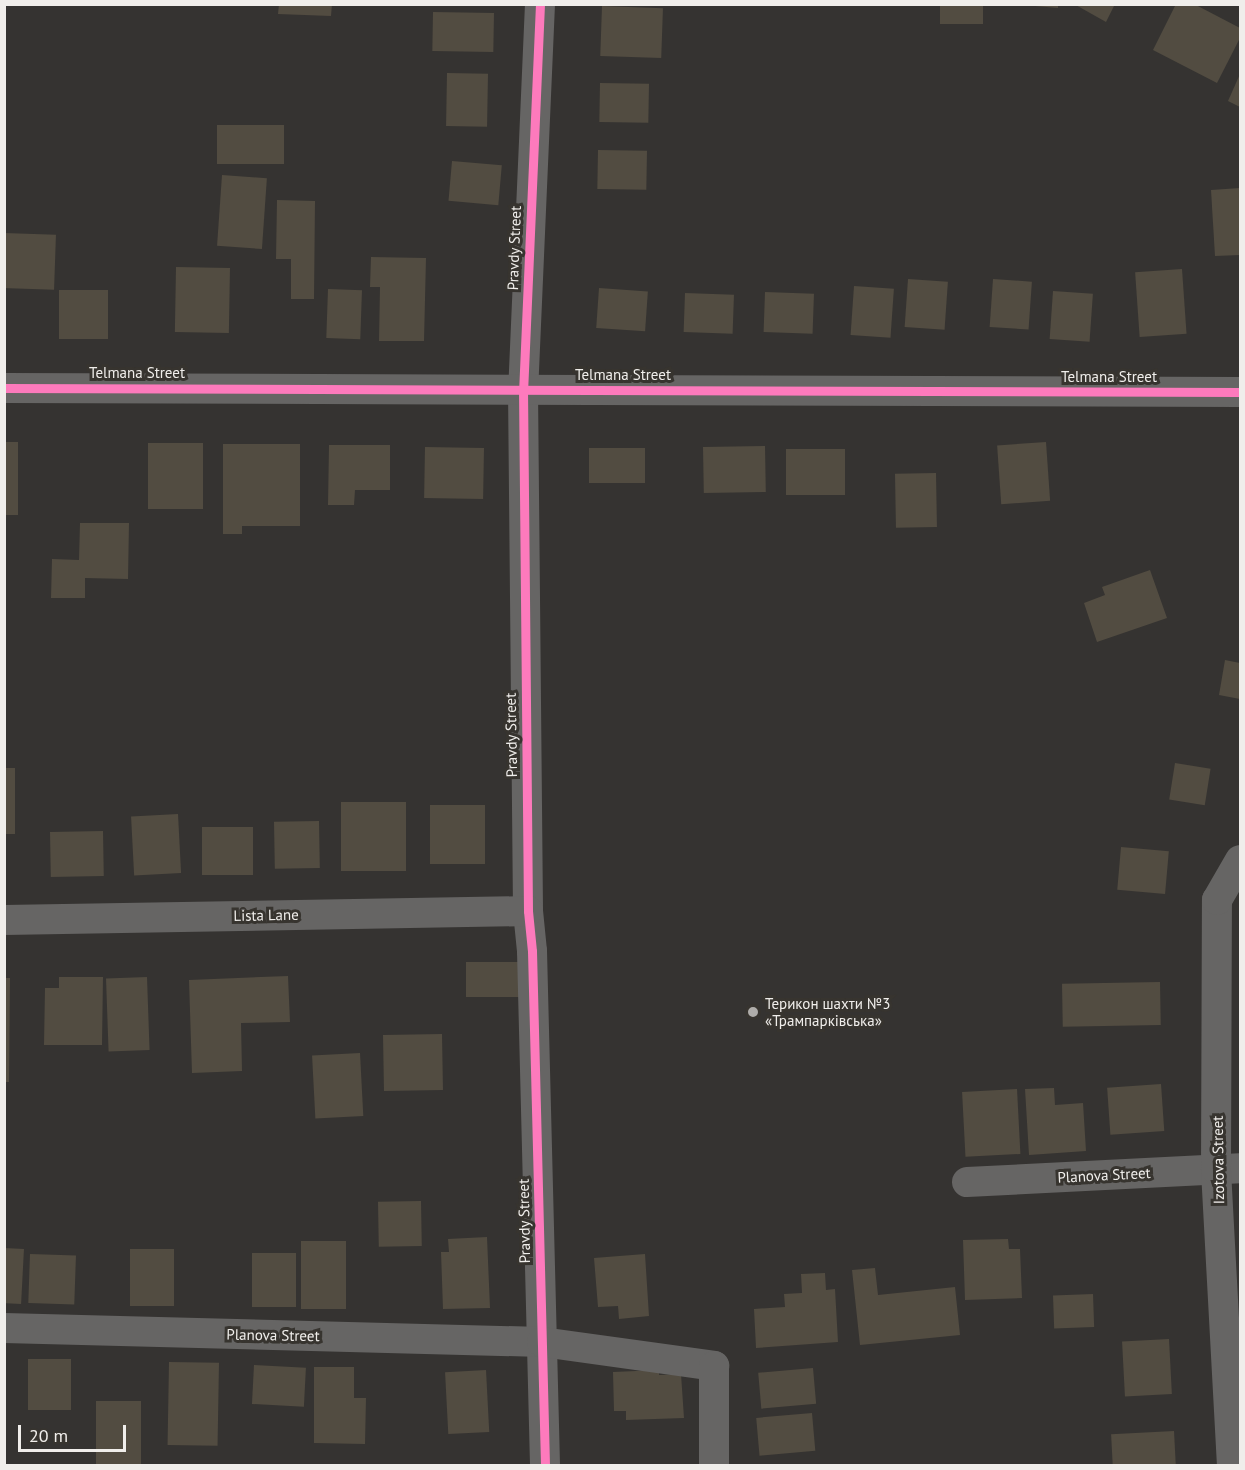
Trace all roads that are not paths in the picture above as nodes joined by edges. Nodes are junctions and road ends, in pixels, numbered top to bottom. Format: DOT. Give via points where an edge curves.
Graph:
graph roads {
  1 [pos="540,4"];
  2 [pos="4,388"];
  3 [pos="523,389"];
  4 [pos="1240,392"];
  5 [pos="1240,860"];
  6 [pos="528,911"];
  7 [pos="4,920"];
  8 [pos="1228,1168"];
  9 [pos="967,1182"];
  10 [pos="4,1328"];
  11 [pos="542,1342"];
  12 [pos="546,1466"];
  13 [pos="714,1466"];
  14 [pos="1232,1466"];
  1 -- 3 [label="street, Pravdy Street"];
  2 -- 3 [label="street, Telmana Street"];
  3 -- 4 [label="street, Telmana Street"];
  3 -- 6 [label="street, Pravdy Street"];
  5 -- 8 [label="street, Izotova Street" via="1217,900"];
  6 -- 7 [label="street, Lista Lane"];
  6 -- 11 [label="street, Pravdy Street"];
  8 -- 9 [label="street, Planova Street"];
  8 -- 14 [label="street, Izotova Street"];
  10 -- 11 [label="street, Planova Street"];
  11 -- 12 [label="street, Pravdy Street"];
  11 -- 13 [label="street" via="714,1366"];
}
